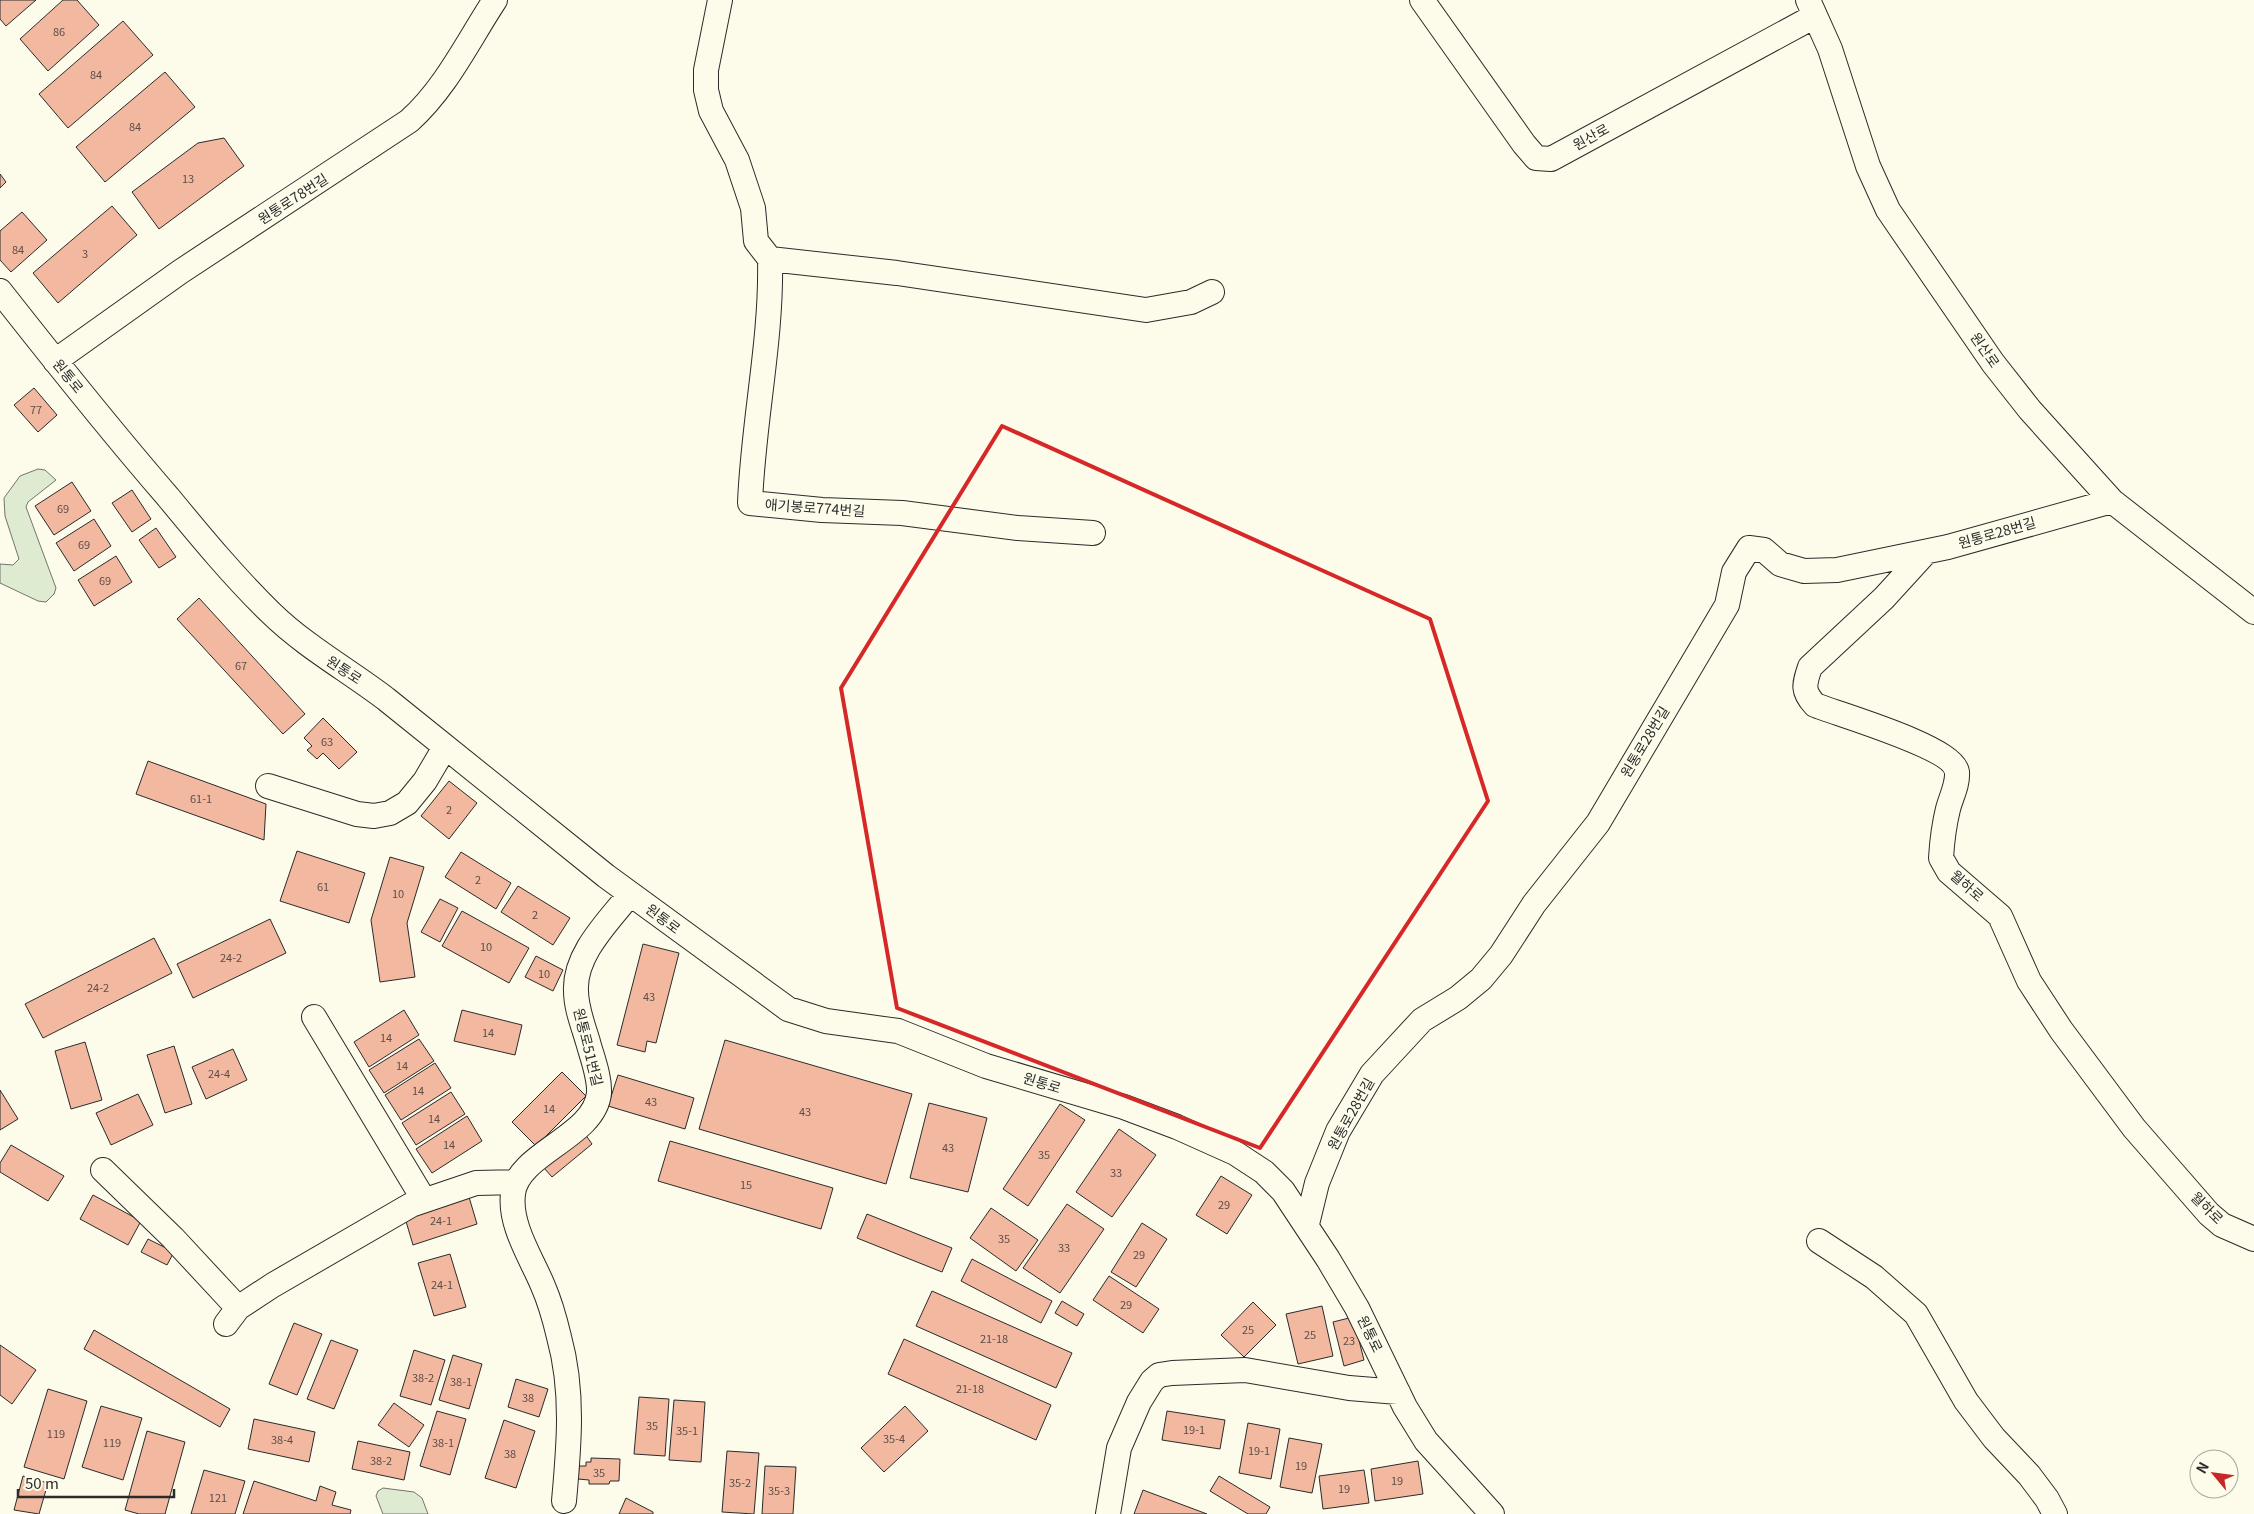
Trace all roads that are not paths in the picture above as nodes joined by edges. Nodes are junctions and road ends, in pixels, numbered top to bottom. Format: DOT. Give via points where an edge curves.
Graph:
graph roads {
  1 [pos="495,0"];
  2 [pos="720,0"];
  3 [pos="1422,0"];
  4 [pos="1811,8"];
  5 [pos="770,260"];
  6 [pos="0,291"];
  7 [pos="1212,292"];
  8 [pos="55,361"];
  9 [pos="2112,501"];
  10 [pos="1092,533"];
  11 [pos="1926,552"];
  12 [pos="2254,612"];
  13 [pos="445,747"];
  14 [pos="268,786"];
  15 [pos="630,894"];
  16 [pos="314,1017"];
  17 [pos="104,1170"];
  18 [pos="516,1182"];
  19 [pos="424,1200"];
  20 [pos="1307,1224"];
  21 [pos="2254,1239"];
  22 [pos="1819,1241"];
  23 [pos="1398,1392"];
  24 [pos="564,1502"];
  25 [pos="1108,1514"];
  26 [pos="1492,1514"];
  27 [pos="2055,1514"];
  1 -- 8 [label="street, 원통로78번길" via="446,78 409,122 180,272"];
  2 -- 5 [label="street" via="706,70 706,90 711,111 737,160 751,200 756,241"];
  3 -- 4 [label="street, 원산로" via="1524,144 1536,158 1551,159"];
  4 -- 9 [label="street, 원산로" via="1830,49 1868,166 1888,210 1993,363 2030,410"];
  5 -- 7 [label="street" via="925,277 1146,310 1191,302"];
  5 -- 10 [label="street, 애기봉로774번길" via="771,299 752,458 750,503 902,513 1018,528"];
  6 -- 8 [label="street, 원통로"];
  8 -- 13 [label="street, 원통로" via="227,566 272,614 316,652 358,677"];
  9 -- 11 [label="street, 원통로28번길"];
  9 -- 12 [label="street, 원산로"];
  11 -- 20 [label="street, 원통로28번길" via="1837,570 1804,571 1780,564 1764,550 1750,548 1734,572 1728,605 1598,824 1534,904 1481,979 1422,1020 1372,1074 1338,1131 1317,1183"];
  11 -- 21 [label="street, 월하로" via="1884,598 1810,667 1805,682 1806,694 1815,705 1907,738 1950,760 1957,771 1956,785 1948,810 1941,858 1949,872 2000,916 2028,981 2134,1128 2209,1214 2222,1225"];
  13 -- 14 [label="street" via="426,781 407,803 390,813 374,816 357,814"];
  13 -- 15 [label="street, 원통로"];
  15 -- 18 [label="street, 원통로51번길" via="592,943 577,976 576,999 598,1084 598,1099 581,1124 530,1166"];
  15 -- 20 [label="street, 원통로" via="788,1009 806,1016 898,1031 986,1066 1124,1107 1178,1127 1235,1153 1264,1172 1283,1191"];
  16 -- 19 [label="street"];
  17 -- 19 [label="street" via="173,1238 232,1316 338,1246"];
  18 -- 19 [label="street" via="476,1183"];
  18 -- 24 [label="street" via="512,1193 515,1217 560,1338 568,1386 570,1432"];
  20 -- 23 [label="street, 원통로" via="1357,1308"];
  22 -- 27 [label="street" via="1874,1277 1916,1314 1966,1401 1994,1438 2029,1475"];
  23 -- 25 [label="street" via="1331,1385 1244,1370 1159,1375 1139,1402 1119,1448"];
  23 -- 26 [label="street, 원통로" via="1426,1441"];
}
